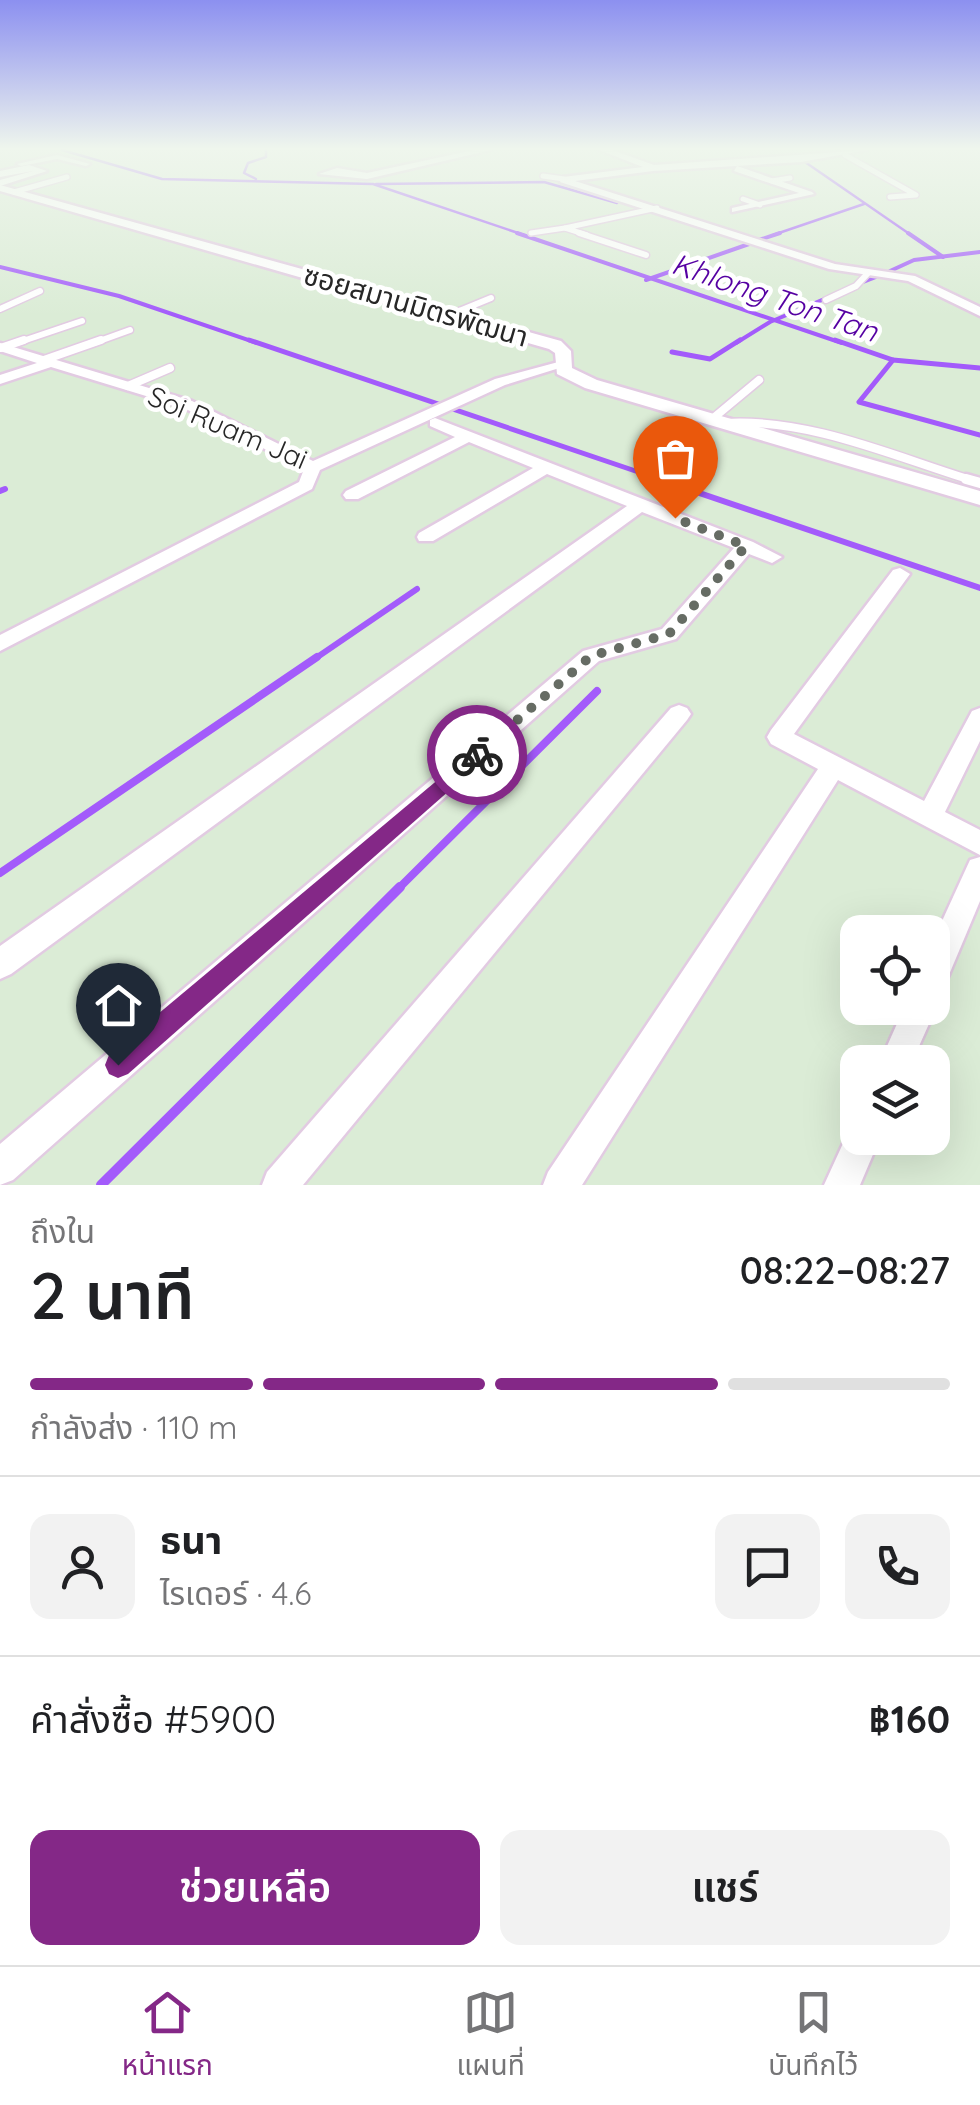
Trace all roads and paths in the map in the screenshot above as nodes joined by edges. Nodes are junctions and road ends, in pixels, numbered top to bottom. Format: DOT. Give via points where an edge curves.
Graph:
graph roads {
  1 [pos="69,205"];
  2 [pos="649,205"];
  3 [pos="758,205"];
  4 [pos="658,208"];
  5 [pos="735,210"];
  6 [pos="565,228"];
  7 [pos="532,233"];
  8 [pos="646,255"];
  9 [pos="868,274"];
  10 [pos="40,291"];
  11 [pos="492,298"];
  12 [pos="826,300"];
  13 [pos="0,309"];
  14 [pos="980,312"];
  15 [pos="452,314"];
  16 [pos="82,321"];
  17 [pos="130,330"];
  18 [pos="0,348"];
  19 [pos="46,362"];
  20 [pos="562,365"];
  21 [pos="170,368"];
  22 [pos="0,380"];
  23 [pos="759,380"];
  24 [pos="128,386"];
  25 [pos="430,420"];
  26 [pos="716,422"];
  27 [pos="813,434"];
  28 [pos="467,437"];
  29 [pos="795,446"];
  30 [pos="888,463"];
  31 [pos="314,467"];
  32 [pos="545,468"];
  33 [pos="980,484"];
  34 [pos="352,495"];
  35 [pos="980,498"];
  36 [pos="640,505"];
  37 [pos="426,537"];
  38 [pos="746,546"];
  39 [pos="772,556"];
  40 [pos="900,574"];
  41 [pos="0,644"];
  42 [pos="679,714"];
  43 [pos="980,717"];
  44 [pos="833,768"];
  45 [pos="930,815"];
  46 [pos="980,843"];
  47 [pos="980,870"];
  48 [pos="950,938"];
  49 [pos="0,964"];
  50 [pos="855,1155"];
  51 [pos="0,1167"];
  52 [pos="280,1185"];
  53 [pos="561,1185"];
  54 [pos="842,1185"];
  1 -- 15 [label="street, ซอยสมานมิตรพัฒนา"];
  2 -- 4 [label="street"];
  3 -- 5 [label="street"];
  4 -- 6 [label="lane"];
  4 -- 9 [label="street"];
  6 -- 7 [label="lane"];
  6 -- 8 [label="lane"];
  9 -- 12 [label="lane"];
  9 -- 14 [label="street" via="912,278"];
  10 -- 13 [label="lane"];
  11 -- 15 [label="lane"];
  15 -- 20 [label="street, ซอยสมานมิตรพัฒนา" via="555,345 564,350"];
  16 -- 18 [label="lane"];
  17 -- 19 [label="lane"];
  18 -- 19 [label="street, Soi Ruam Jai"];
  19 -- 22 [label="street"];
  19 -- 24 [label="street, Soi Ruam Jai"];
  20 -- 25 [label="street, Soi Ruam Jai" via="474,394"];
  20 -- 26 [label="street, ซอยสมานมิตรพัฒนา" via="592,384"];
  21 -- 24 [label="lane"];
  23 -- 26 [label="lane"];
  24 -- 31 [label="street, Soi Ruam Jai" via="187,404"];
  25 -- 28 [label="street"];
  25 -- 31 [label="street, Soi Ruam Jai"];
  26 -- 27 [label="lane" via="748,420"];
  26 -- 29 [label="street, ซอยสมานมิตรพัฒนา"];
  27 -- 29 [label="lane"];
  27 -- 30 [label="lane"];
  28 -- 32 [label="street"];
  28 -- 34 [label="street"];
  29 -- 30 [label="street, ซอยสมานมิตรพัฒนา"];
  30 -- 33 [label="lane"];
  30 -- 35 [label="street, ซอยสมานมิตรพัฒนา"];
  31 -- 41 [label="street" via="306,485"];
  32 -- 36 [label="street"];
  32 -- 37 [label="street"];
  36 -- 38 [label="street"];
  36 -- 49 [label="street"];
  38 -- 39 [label="street"];
  38 -- 51 [label="street" via="669,634 591,656"];
  40 -- 44 [label="street" via="779,737"];
  42 -- 52 [label="street"];
  43 -- 45 [label="street"];
  44 -- 45 [label="street"];
  44 -- 53 [label="street"];
  45 -- 46 [label="street"];
  47 -- 48 [label="street"];
  50 -- 54 [label="street"];
}
